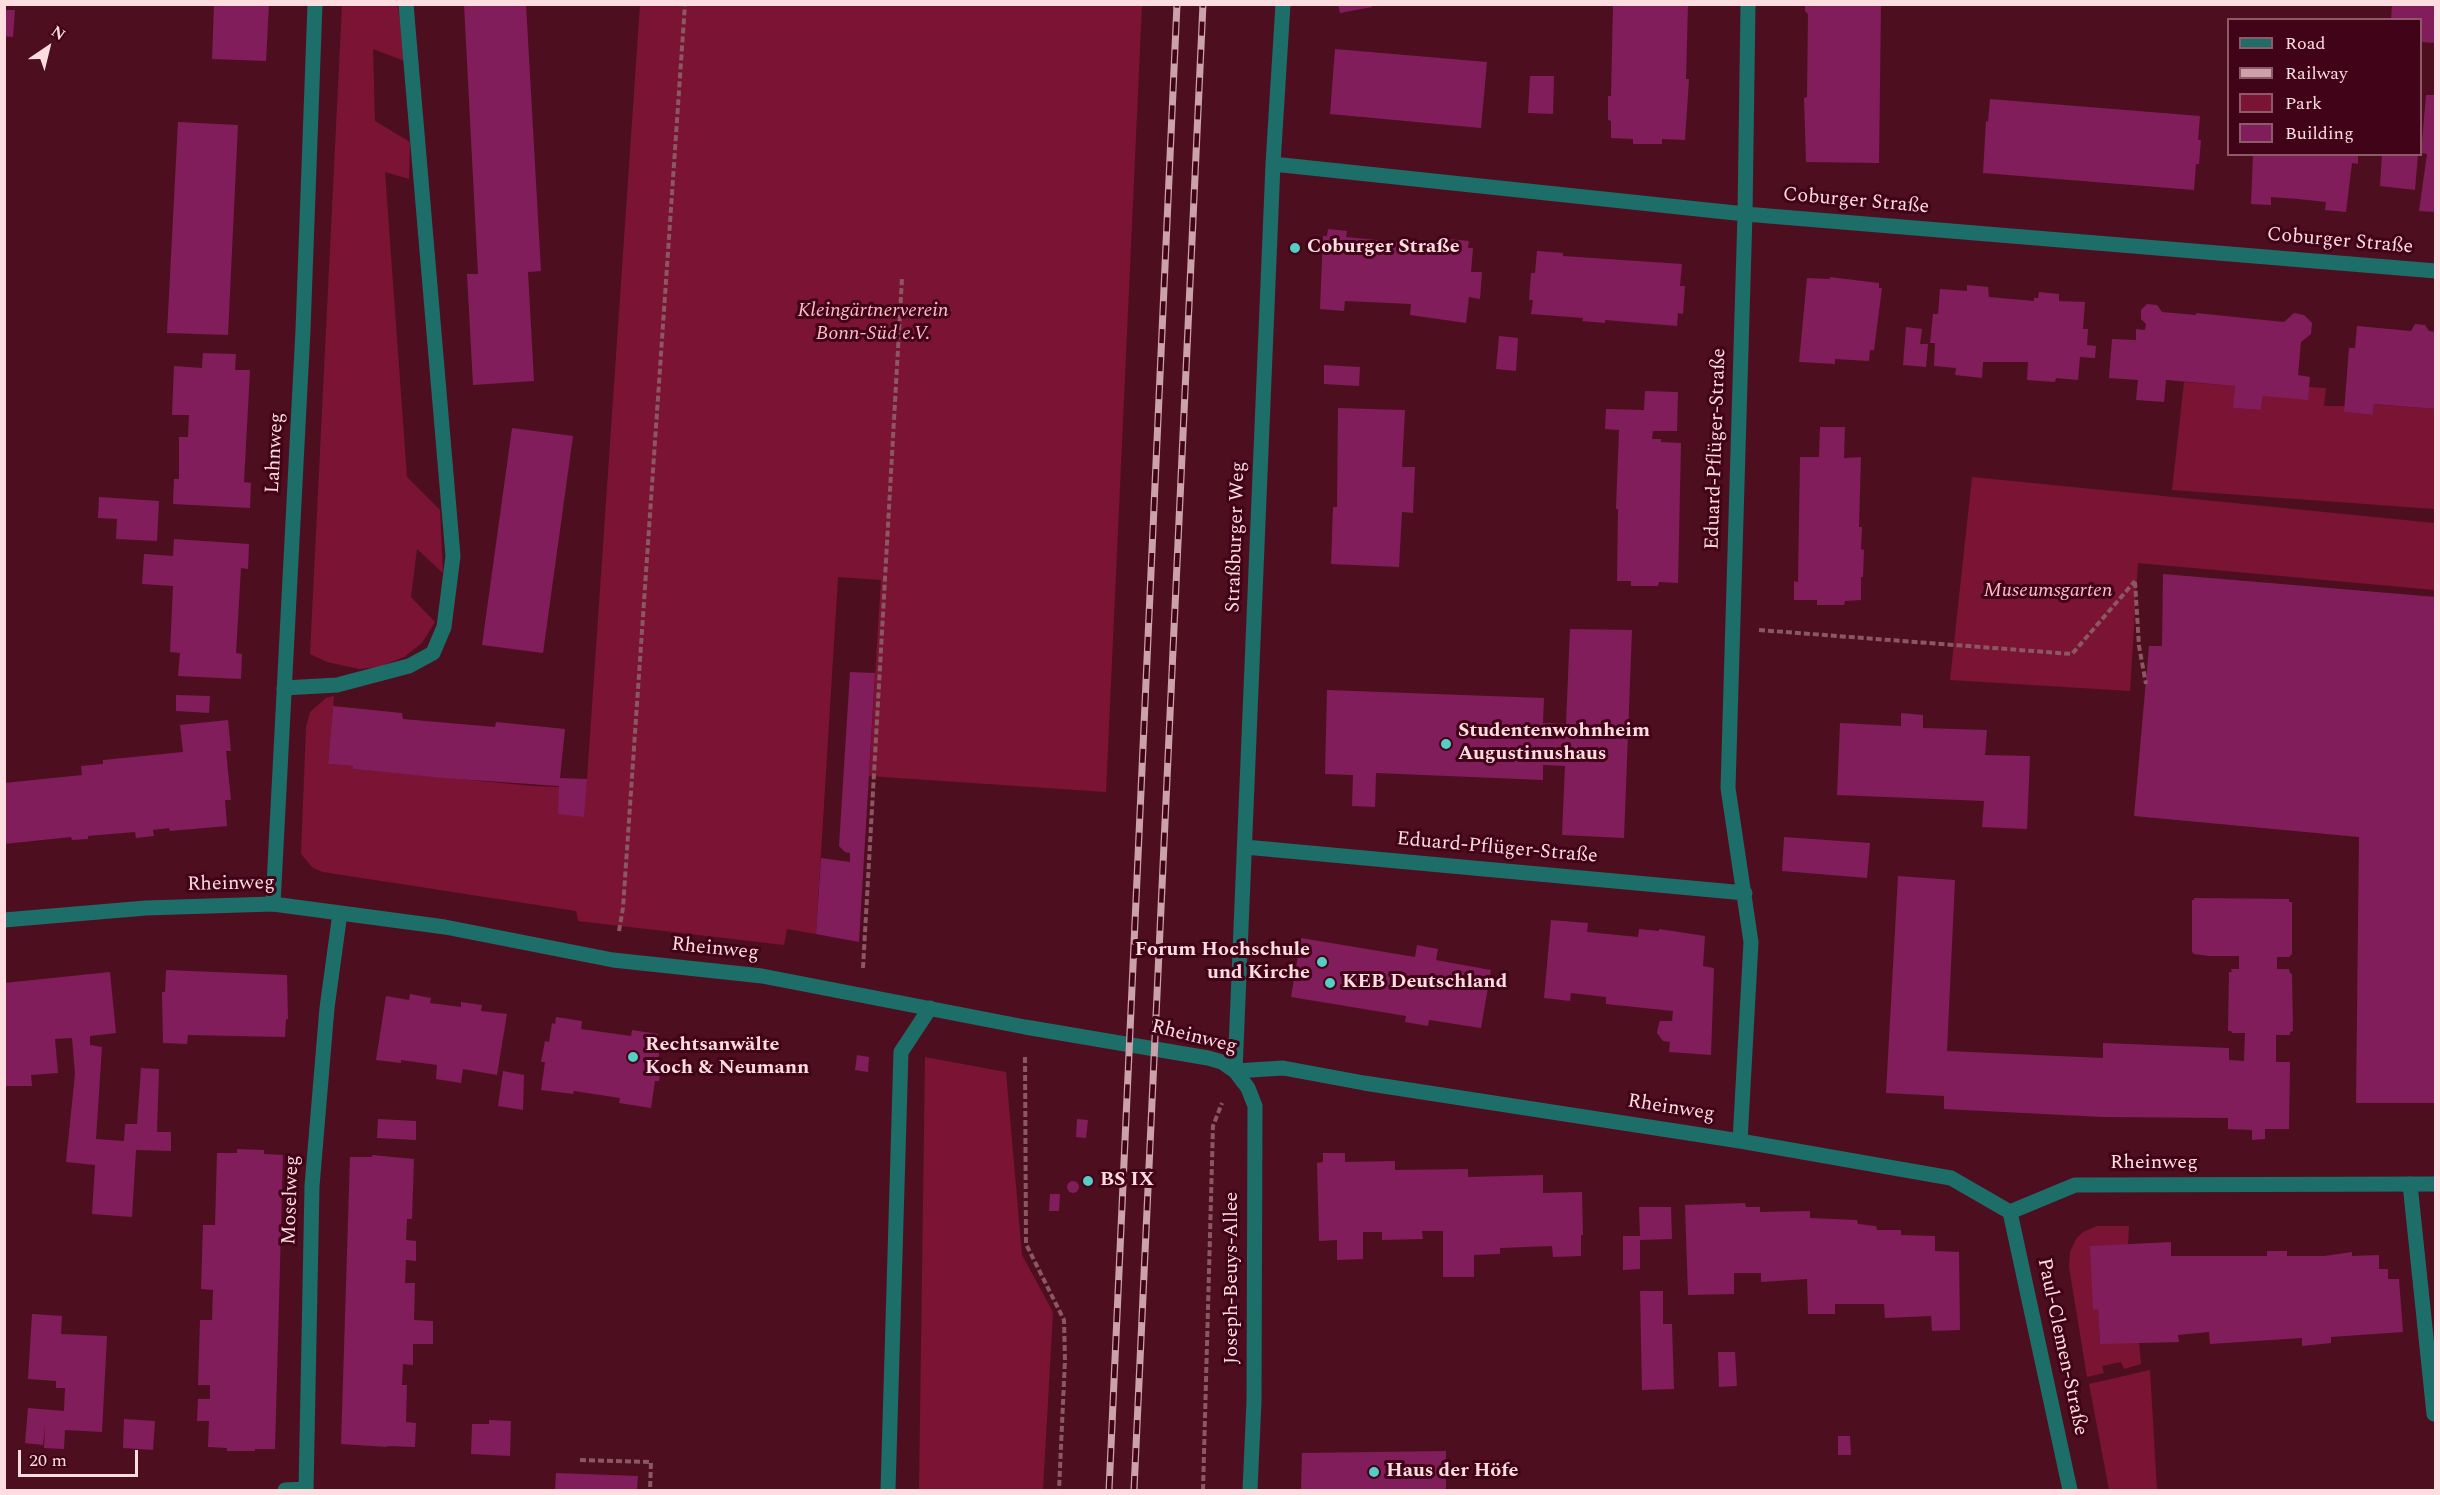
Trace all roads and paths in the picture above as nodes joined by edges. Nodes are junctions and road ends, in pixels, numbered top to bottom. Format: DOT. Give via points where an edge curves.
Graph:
graph roads {
  1 [pos="315,4"];
  2 [pos="406,4"];
  3 [pos="685,4"];
  4 [pos="1283,4"];
  5 [pos="1748,4"];
  6 [pos="1273,164"];
  7 [pos="1744,214"];
  8 [pos="2436,271"];
  9 [pos="902,278"];
  10 [pos="1732,628"];
  11 [pos="2145,684"];
  12 [pos="284,688"];
  13 [pos="1245,847"];
  14 [pos="1745,892"];
  15 [pos="273,904"];
  16 [pos="340,913"];
  17 [pos="4,920"];
  18 [pos="613,960"];
  19 [pos="862,995"];
  20 [pos="930,1008"];
  21 [pos="1024,1027"];
  22 [pos="1235,1071"];
  23 [pos="1740,1141"];
  24 [pos="2410,1184"];
  25 [pos="2436,1184"];
  26 [pos="2010,1212"];
  27 [pos="2434,1414"];
  28 [pos="579,1460"];
  29 [pos="306,1490"];
  30 [pos="285,1491"];
  31 [pos="650,1491"];
  32 [pos="888,1491"];
  33 [pos="1059,1491"];
  34 [pos="1203,1491"];
  35 [pos="1250,1491"];
  36 [pos="2070,1491"];
  1 -- 12 [label="street, Lahnweg"];
  2 -- 12 [label="street" via="453,556 444,627 432,653 409,666 337,685"];
  3 -- 18 [label="path" via="623,908"];
  4 -- 6 [label="street, Straßburger Weg"];
  5 -- 7 [label="street, Eduard-Pflüger-Straße"];
  6 -- 7 [label="street, Coburger Straße"];
  6 -- 13 [label="street, Straßburger Weg"];
  7 -- 8 [label="street, Coburger Straße"];
  7 -- 10 [label="street, Eduard-Pflüger-Straße"];
  9 -- 19 [label="path"];
  10 -- 11 [label="path" via="2072,654 2135,581"];
  10 -- 14 [label="street, Eduard-Pflüger-Straße" via="1728,788"];
  12 -- 15 [label="street, Lahnweg"];
  13 -- 14 [label="street, Eduard-Pflüger-Straße"];
  13 -- 22 [label="street, Straßburger Weg"];
  14 -- 23 [label="street, Eduard-Pflüger-Straße" via="1751,942"];
  15 -- 16 [label="street, Rheinweg"];
  15 -- 17 [label="street, Rheinweg" via="146,908"];
  16 -- 18 [label="street, Rheinweg" via="445,927"];
  16 -- 29 [label="street, Moselweg" via="327,1008 312,1186"];
  18 -- 19 [label="street, Rheinweg" via="762,975"];
  19 -- 20 [label="street, Rheinweg"];
  20 -- 21 [label="street, Rheinweg"];
  20 -- 32 [label="street" via="901,1052"];
  21 -- 22 [label="street, Rheinweg" via="1208,1058"];
  21 -- 33 [label="path" via="1026,1244 1064,1320"];
  22 -- 23 [label="street, Rheinweg" via="1283,1068"];
  22 -- 34 [label="path" via="1213,1126"];
  22 -- 35 [label="street, Joseph-Beuys-Allee" via="1255,1106"];
  23 -- 26 [label="street, Rheinweg" via="1951,1178"];
  24 -- 25 [label="street, Rheinweg"];
  24 -- 26 [label="street, Rheinweg" via="2075,1185"];
  24 -- 27 [label="street"];
  26 -- 36 [label="street, Paul-Clemen-Straße"];
  28 -- 31 [label="path" via="651,1462"];
  29 -- 30 [label="street"];
}
